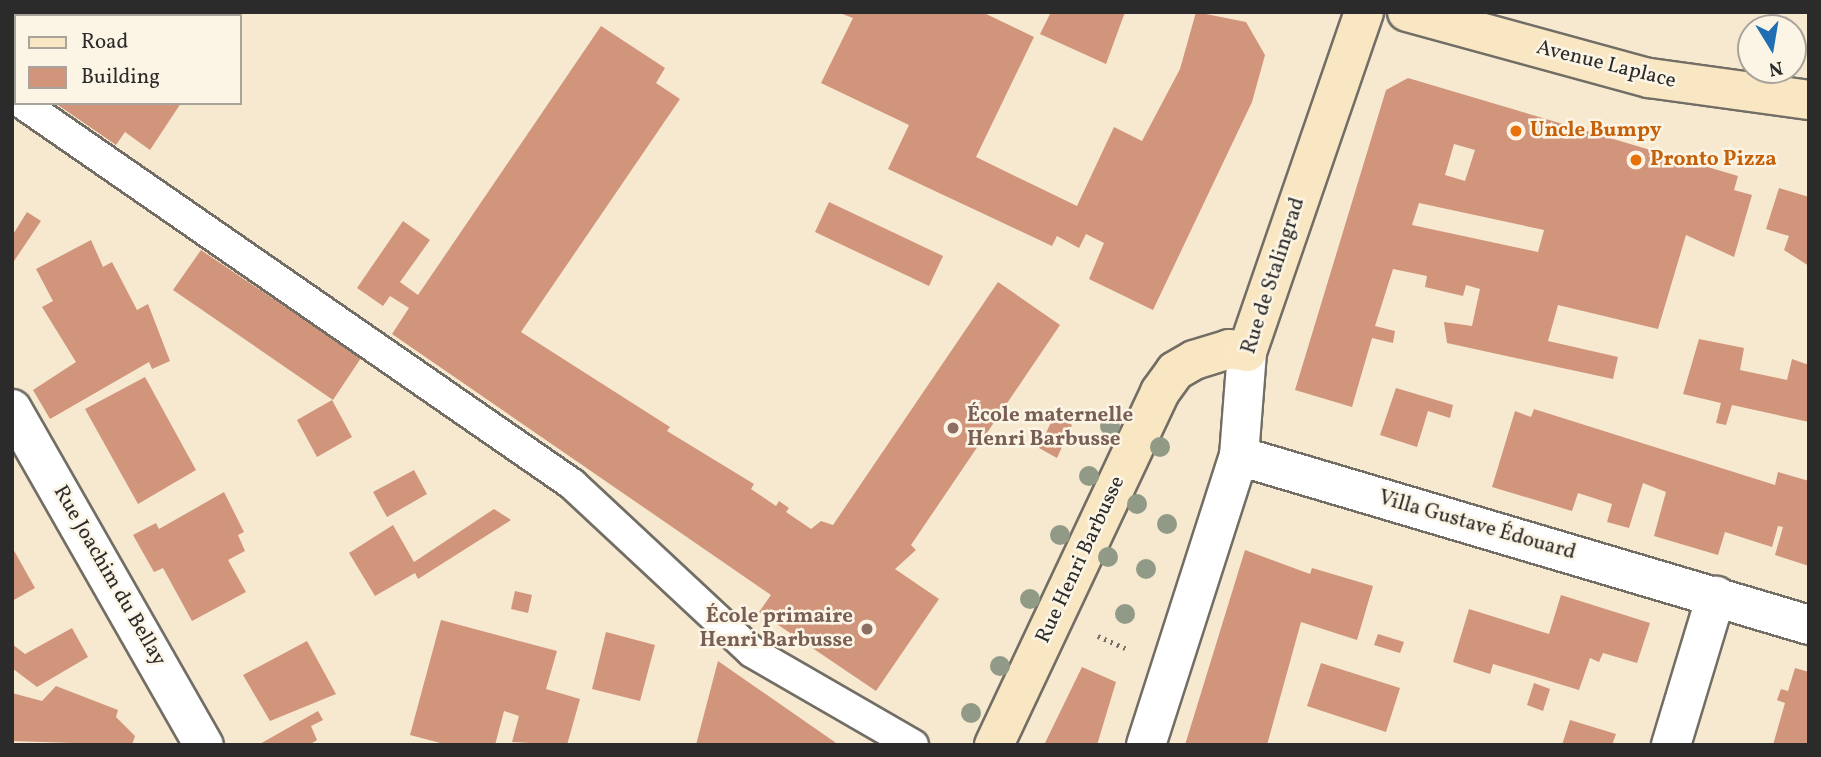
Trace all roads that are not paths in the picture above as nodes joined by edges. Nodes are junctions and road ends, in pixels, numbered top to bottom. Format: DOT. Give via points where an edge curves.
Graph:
graph roads {
  1 [pos="1364,12"];
  2 [pos="1407,12"];
  3 [pos="1809,100"];
  4 [pos="25,105"];
  5 [pos="1247,352"];
  6 [pos="12,409"];
  7 [pos="1239,456"];
  8 [pos="1716,596"];
  9 [pos="1809,625"];
  10 [pos="204,745"];
  11 [pos="913,745"];
  12 [pos="994,745"];
  13 [pos="1146,745"];
  14 [pos="1671,745"];
  1 -- 5 [label="street, Rue de Stalingrad"];
  2 -- 3 [label="street, Avenue Laplace" via="1649,78"];
  4 -- 11 [label="lane" via="572,484 752,652"];
  5 -- 7 [label="street, Rue de Stalingrad"];
  5 -- 12 [label="street, Rue Henri Barbusse" via="1229,349 1194,360 1175,371 1160,392"];
  6 -- 10 [label="street, Rue Joachim du Bellay"];
  7 -- 8 [label="street, Villa Gustave Édouard"];
  7 -- 13 [label="street, Rue de Stalingrad"];
  8 -- 9 [label="street, Villa Gustave Édouard"];
  8 -- 14 [label="street"];
}
